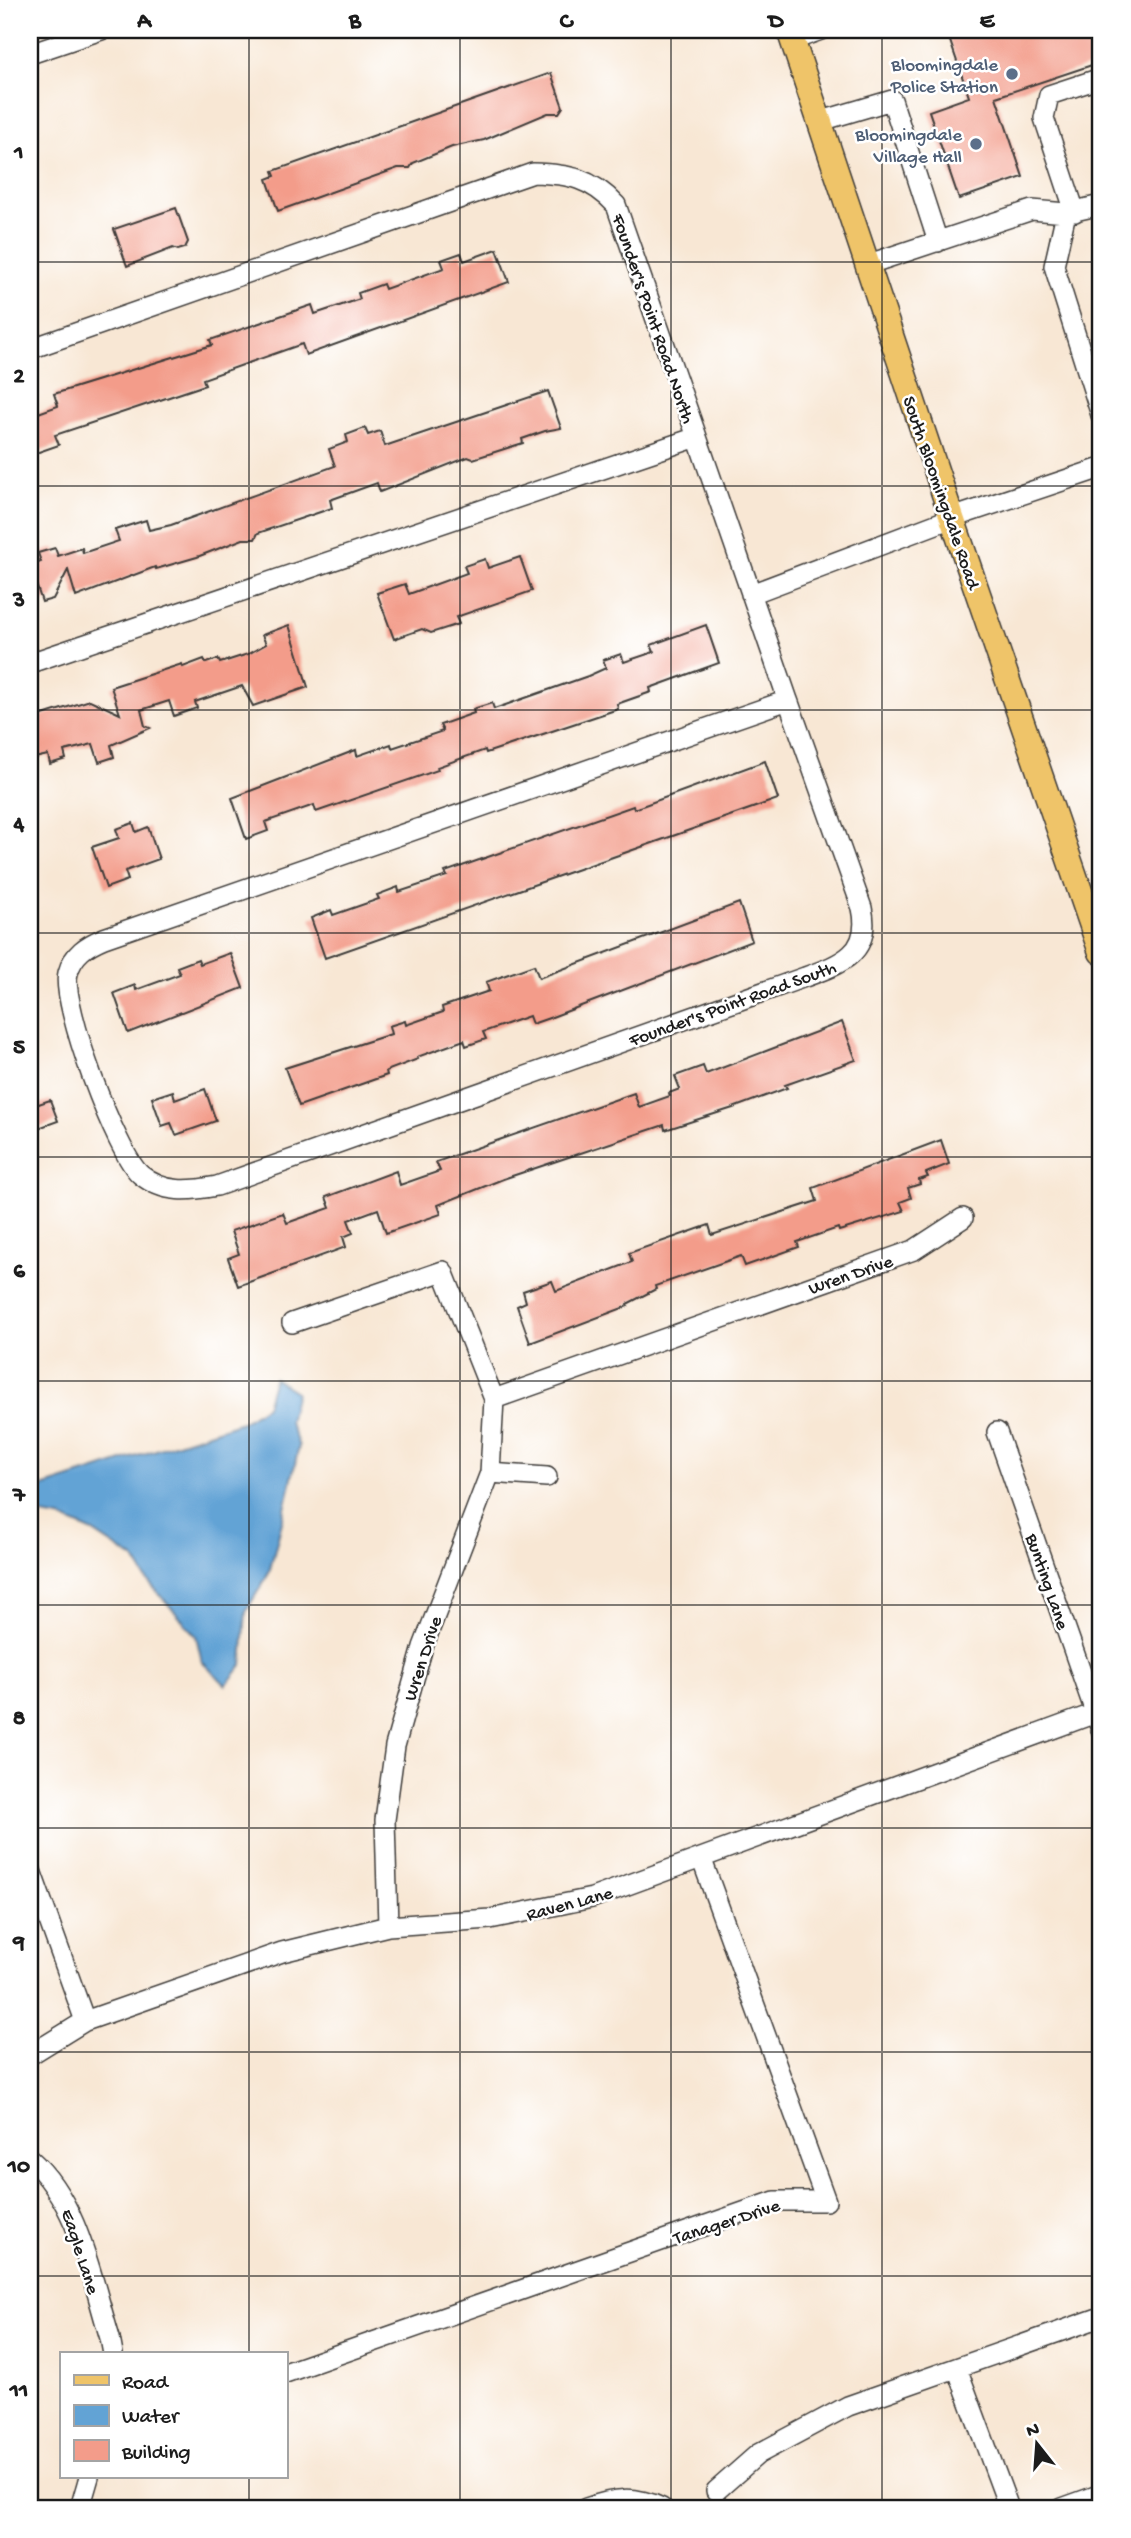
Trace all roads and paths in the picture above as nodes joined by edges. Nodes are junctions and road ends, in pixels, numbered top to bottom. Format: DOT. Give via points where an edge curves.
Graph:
graph roads {
  1 [pos="101,30"];
  2 [pos="821,30"];
  3 [pos="791,35"];
  4 [pos="30,54"];
  5 [pos="1101,78"];
  6 [pos="821,121"];
  7 [pos="1101,205"];
  8 [pos="1070,213"];
  9 [pos="938,242"];
  10 [pos="866,265"];
  11 [pos="30,349"];
  12 [pos="1101,415"];
  13 [pos="697,437"];
  14 [pos="1101,468"];
  15 [pos="951,518"];
  16 [pos="751,594"];
  17 [pos="30,663"];
  18 [pos="788,701"];
  19 [pos="1101,952"];
  20 [pos="963,1218"];
  21 [pos="292,1323"];
  22 [pos="494,1399"];
  23 [pos="997,1432"];
  24 [pos="490,1473"];
  25 [pos="547,1477"];
  26 [pos="1099,1718"];
  27 [pos="702,1860"];
  28 [pos="30,1868"];
  29 [pos="388,1926"];
  30 [pos="85,2021"];
  31 [pos="30,2055"];
  32 [pos="30,2159"];
  33 [pos="1101,2317"];
  34 [pos="113,2352"];
  35 [pos="957,2368"];
  36 [pos="287,2372"];
  37 [pos="89,2478"];
  38 [pos="716,2491"];
  39 [pos="1101,2494"];
  40 [pos="80,2508"];
  41 [pos="586,2508"];
  42 [pos="662,2508"];
  43 [pos="1009,2508"];
  44 [pos="1062,2508"];
  1 -- 4 [label="street"];
  2 -- 3 [label="street"];
  3 -- 6 [label="main road, South Bloomingdale Road"];
  5 -- 8 [label="street" via="1049,95 1044,118"];
  6 -- 9 [label="street" via="891,100"];
  6 -- 10 [label="main road, South Bloomingdale Road"];
  7 -- 8 [label="street"];
  8 -- 9 [label="street" via="1032,210"];
  8 -- 12 [label="street" via="1054,266"];
  9 -- 10 [label="street"];
  10 -- 15 [label="main road, South Bloomingdale Road"];
  11 -- 13 [label="street, Founder's Point Road North" via="533,173 564,174 600,188 616,205"];
  13 -- 16 [label="street, Founder's Point Road South"];
  13 -- 17 [label="street, Founder's Point Road North"];
  14 -- 15 [label="street"];
  15 -- 16 [label="street"];
  15 -- 19 [label="main road, South Bloomingdale Road"];
  16 -- 18 [label="street, Founder's Point Road South"];
  18 -- 18 [label="street, Founder's Point Road South" via="862,908 864,932 846,959 217,1186 178,1191 162,1187 139,1174 129,1162 116,1139 67,997 67,975 82,949"];
  20 -- 22 [label="street, Wren Drive" via="914,1250"];
  21 -- 22 [label="street, Wren Drive" via="443,1270"];
  22 -- 24 [label="street, Wren Drive"];
  23 -- 26 [label="street, Bunting Lane"];
  24 -- 25 [label="street"];
  24 -- 29 [label="street, Wren Drive" via="423,1647 394,1746 386,1820"];
  26 -- 27 [label="street, Raven Lane"];
  27 -- 29 [label="street, Raven Lane" via="592,1898 535,1912"];
  27 -- 36 [label="street, Tanager Drive" via="826,2201 775,2201"];
  28 -- 30 [label="street"];
  29 -- 30 [label="street, Raven Lane" via="282,1952"];
  30 -- 31 [label="street, Raven Lane"];
  32 -- 34 [label="street, Eagle Lane" via="66,2202"];
  33 -- 35 [label="street"];
  35 -- 38 [label="street" via="848,2406 803,2428 758,2454"];
  35 -- 43 [label="street"];
  37 -- 40 [label="street"];
  39 -- 44 [label="street"];
  41 -- 42 [label="street" via="634,2497"];
}
